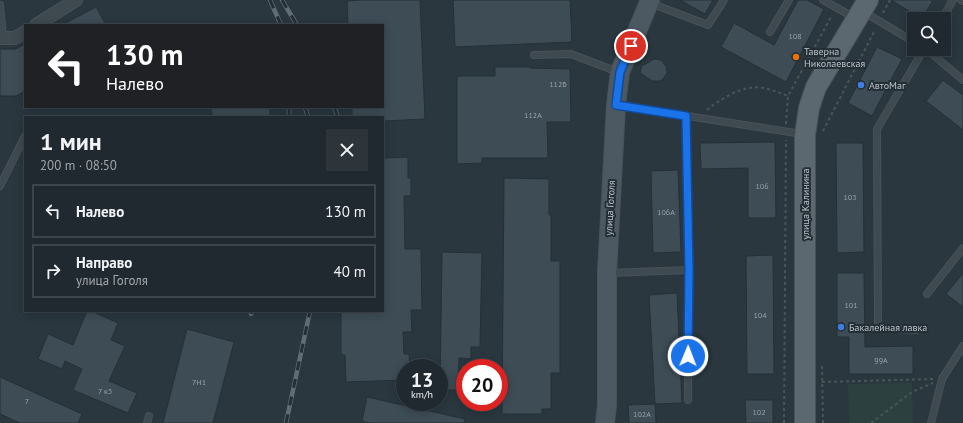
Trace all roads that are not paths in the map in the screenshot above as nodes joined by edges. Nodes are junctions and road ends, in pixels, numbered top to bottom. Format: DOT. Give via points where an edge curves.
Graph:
graph roads {
  1 [pos="76,0"];
  2 [pos="724,0"];
  3 [pos="789,0"];
  4 [pos="823,0"];
  5 [pos="953,0"];
  6 [pos="650,1"];
  7 [pos="0,5"];
  8 [pos="862,10"];
  9 [pos="946,12"];
  10 [pos="38,24"];
  11 [pos="770,32"];
  12 [pos="24,33"];
  13 [pos="1,38"];
  14 [pos="907,38"];
  15 [pos="534,55"];
  16 [pos="921,56"];
  17 [pos="934,56"];
  18 [pos="620,72"];
  19 [pos="963,80"];
  20 [pos="616,105"];
  21 [pos="686,116"];
  22 [pos="812,136"];
  23 [pos="24,138"];
  24 [pos="0,186"];
  25 [pos="963,248"];
  26 [pos="689,270"];
  27 [pos="607,273"];
  28 [pos="927,294"];
  29 [pos="916,330"];
  30 [pos="963,346"];
  31 [pos="688,400"];
  32 [pos="149,416"];
  33 [pos="147,423"];
  34 [pos="605,423"];
  35 [pos="805,423"];
  36 [pos="931,423"];
  1 -- 10 [label="street"];
  2 -- 6 [label="lane" via="708,25"];
  3 -- 11 [label="lane"];
  4 -- 8 [label="lane"];
  5 -- 9 [label="lane"];
  6 -- 18 [label="main road, улица Гоголя"];
  7 -- 13 [label="lane"];
  8 -- 14 [label="lane"];
  8 -- 22 [label="main road, улица Калинина" via="816,88 809,108"];
  12 -- 13 [label="street" via="15,38"];
  15 -- 18 [label="lane" via="571,54"];
  16 -- 29 [label="lane" via="877,129 878,328"];
  17 -- 19 [label="lane"];
  18 -- 20 [label="main road, улица Гоголя"];
  20 -- 21 [label="lane"];
  20 -- 27 [label="main road, улица Гоголя"];
  21 -- 22 [label="lane"];
  21 -- 26 [label="lane"];
  22 -- 35 [label="main road, улица Калинина"];
  23 -- 24 [label="lane"];
  25 -- 28 [label="lane"];
  26 -- 27 [label="lane"];
  26 -- 31 [label="lane"];
  27 -- 34 [label="main road, улица Гоголя" via="608,405"];
  30 -- 36 [label="lane" via="942,379"];
  32 -- 33 [label="lane"];
}
